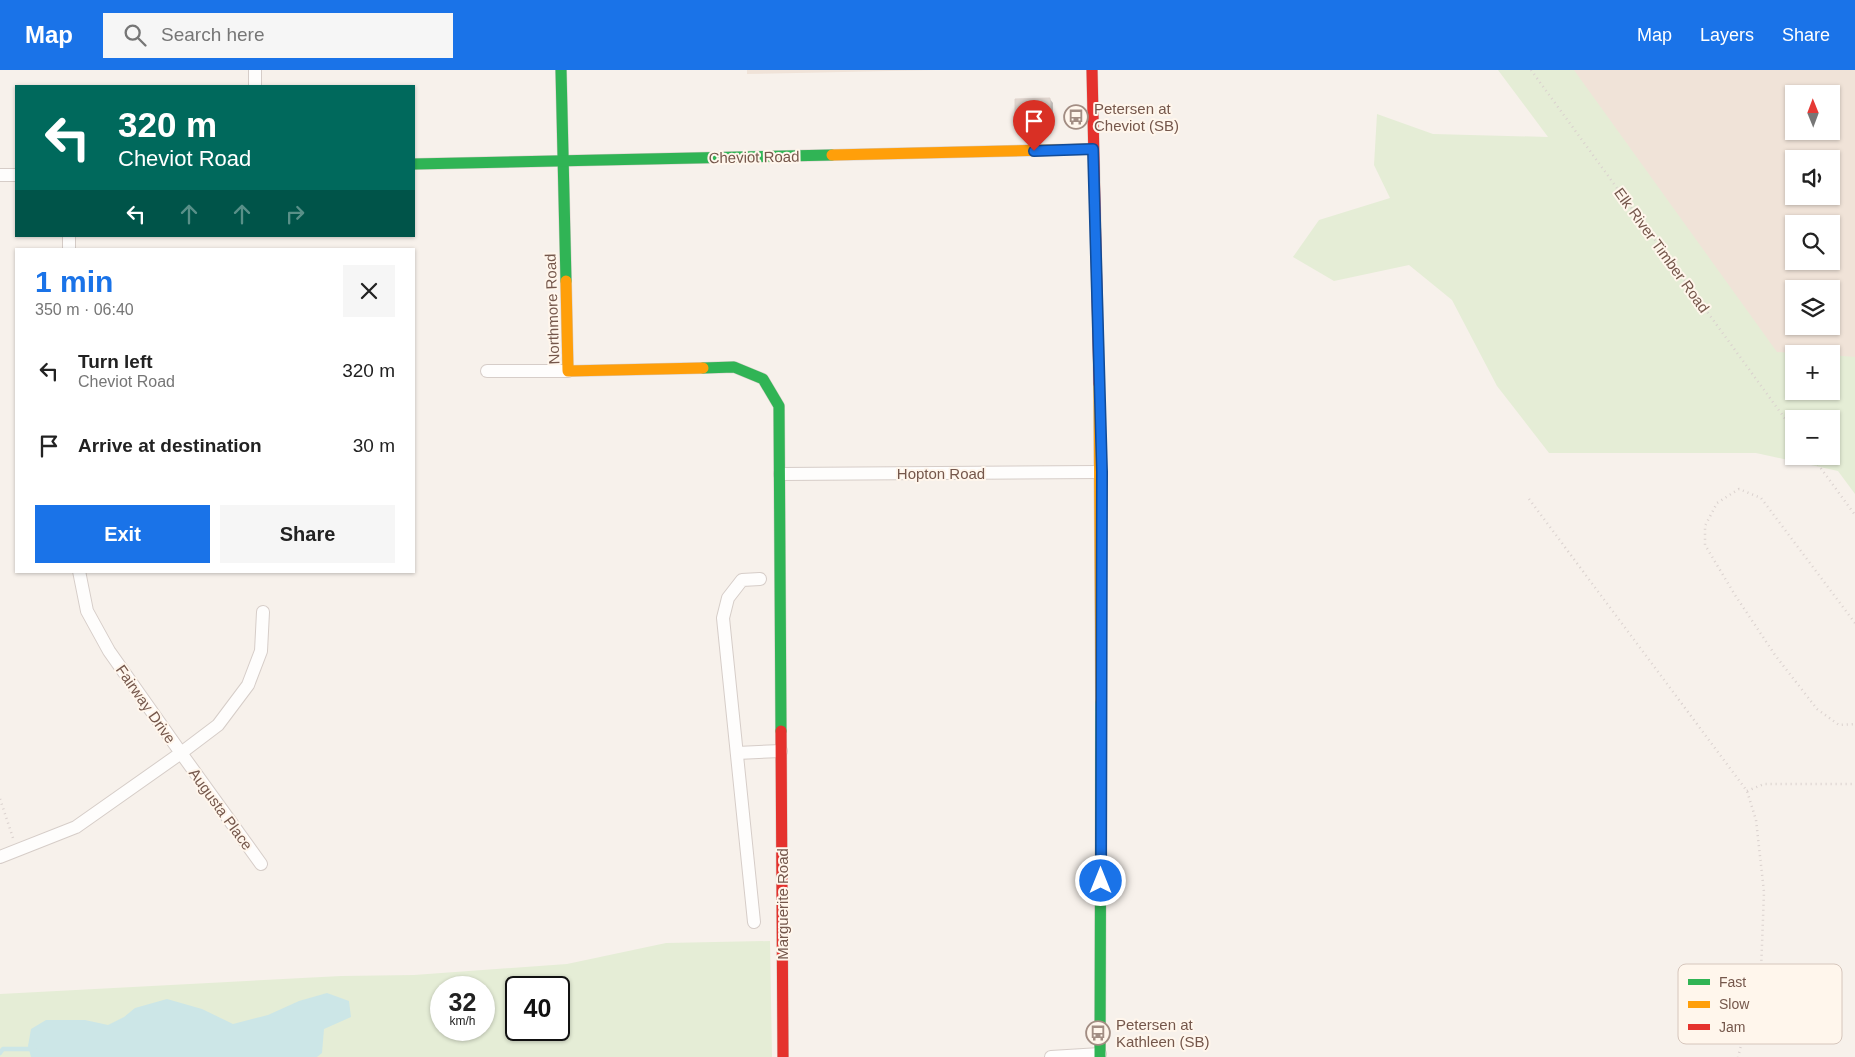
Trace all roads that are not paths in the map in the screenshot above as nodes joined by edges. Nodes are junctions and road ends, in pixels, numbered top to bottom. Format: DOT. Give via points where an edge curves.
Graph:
graph roads {
  1 [pos="255,70"];
  2 [pos="560,70"];
  3 [pos="1092,70"];
  4 [pos="255,85"];
  5 [pos="1093,149"];
  6 [pos="563,162"];
  7 [pos="415,164"];
  8 [pos="0,175"];
  9 [pos="15,175"];
  10 [pos="487,371"];
  11 [pos="568,371"];
  12 [pos="1102,472"];
  13 [pos="780,474"];
  14 [pos="79,573"];
  15 [pos="760,579"];
  16 [pos="263,612"];
  17 [pos="781,751"];
  18 [pos="180,753"];
  19 [pos="737,753"];
  20 [pos="0,857"];
  21 [pos="261,864"];
  22 [pos="754,922"];
  23 [pos="1100,1056"];
  24 [pos="783,1057"];
  25 [pos="1051,1057"];
  1 -- 4 [label="street"];
  2 -- 6 [label="street, Northmore Road"];
  3 -- 5 [label="street"];
  5 -- 6 [label="street, Cheviot Road"];
  5 -- 12 [label="street"];
  6 -- 7 [label="street, Cheviot Road"];
  6 -- 11 [label="street, Northmore Road"];
  8 -- 9 [label="street"];
  10 -- 11 [label="street"];
  11 -- 13 [label="street, Northmore Road" via="734,367 763,380 779,406"];
  12 -- 13 [label="street, Hopton Road"];
  12 -- 23 [label="street"];
  13 -- 17 [label="street, Marguerite Road"];
  14 -- 18 [label="street, Fairway Drive" via="87,611 109,651"];
  15 -- 19 [label="street, Marguerite Road" via="742,580 728,598 723,618"];
  16 -- 18 [label="street" via="261,651 248,685 218,725"];
  17 -- 19 [label="street"];
  17 -- 24 [label="street, Marguerite Road"];
  18 -- 20 [label="street, Fairway Drive" via="76,827"];
  18 -- 21 [label="street, Augusta Place"];
  19 -- 22 [label="street, Marguerite Road"];
  23 -- 25 [label="street"];
}
